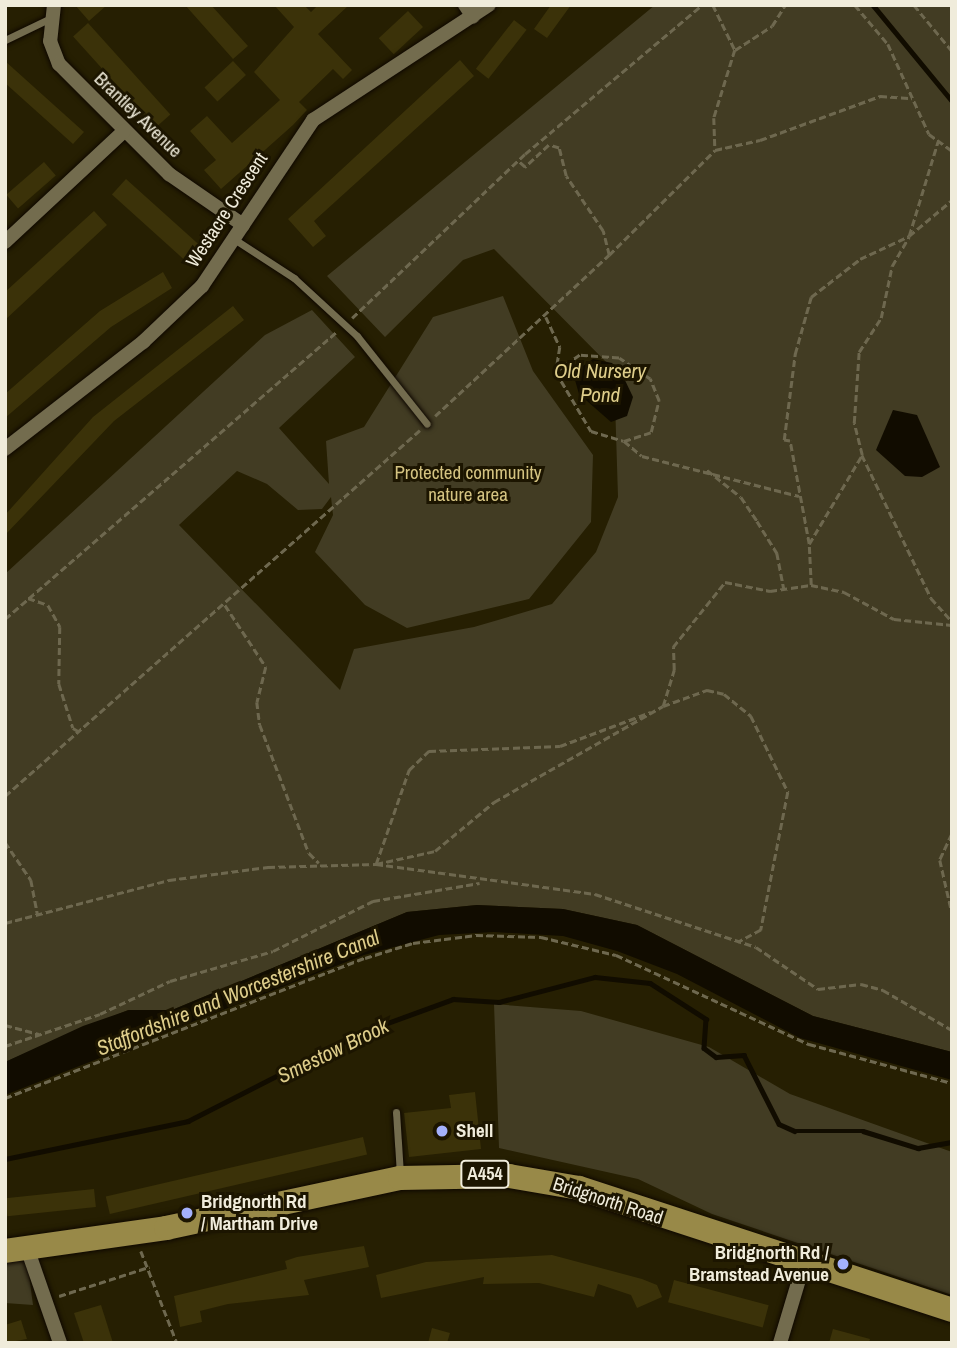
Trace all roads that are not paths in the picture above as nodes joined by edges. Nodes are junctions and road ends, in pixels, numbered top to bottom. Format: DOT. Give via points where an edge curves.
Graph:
graph roads {
  1 [pos="489,5"];
  2 [pos="469,11"];
  3 [pos="52,12"];
  4 [pos="5,40"];
  5 [pos="124,131"];
  6 [pos="243,225"];
  7 [pos="234,239"];
  8 [pos="5,242"];
  9 [pos="427,424"];
  10 [pos="5,449"];
  11 [pos="396,1112"];
  12 [pos="400,1178"];
  13 [pos="16,1250"];
  14 [pos="804,1264"];
  15 [pos="952,1310"];
  16 [pos="60,1343"];
  17 [pos="780,1343"];
  1 -- 2 [label="street, Westacre Crescent"];
  2 -- 6 [label="street, Westacre Crescent" via="313,120"];
  3 -- 4 [label="lane"];
  3 -- 5 [label="street, Brantley Avenue" via="59,64"];
  5 -- 6 [label="street, Brantley Avenue" via="188,189"];
  5 -- 8 [label="street"];
  6 -- 7 [label="street, Westacre Crescent"];
  7 -- 9 [label="lane" via="294,278 344,326"];
  7 -- 10 [label="street, Westacre Crescent" via="202,286 143,342"];
  11 -- 12 [label="lane"];
  12 -- 13 [label="highway, Bridgnorth Road / A454" via="133,1234"];
  12 -- 14 [label="highway, Bridgnorth Road / A454" via="469,1174 555,1183"];
  13 -- 16 [label="street" via="45,1300"];
  14 -- 15 [label="highway, Bridgnorth Road / A454"];
  14 -- 17 [label="street"];
}
